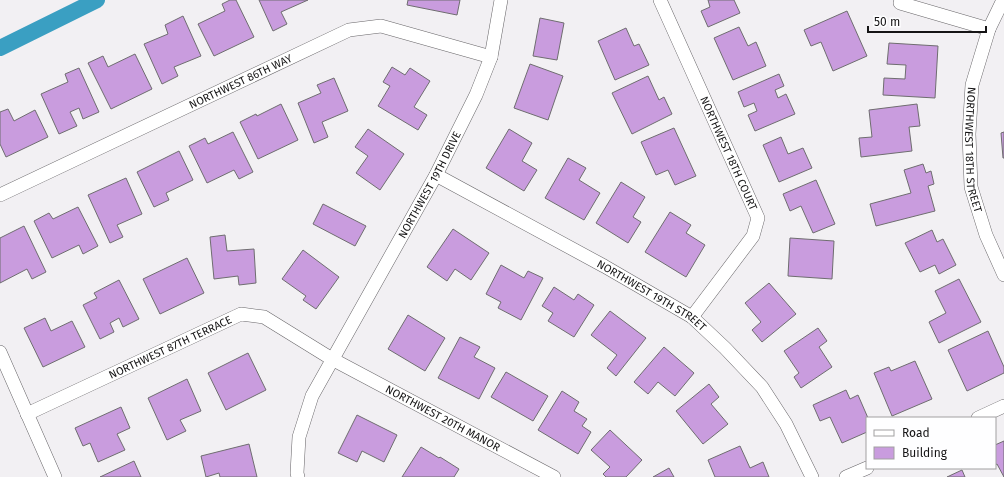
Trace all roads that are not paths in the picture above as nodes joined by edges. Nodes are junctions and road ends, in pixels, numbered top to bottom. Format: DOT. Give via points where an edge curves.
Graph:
graph roads {
  1 [pos="501,0"];
  2 [pos="660,0"];
  3 [pos="1003,0"];
  4 [pos="900,3"];
  5 [pos="989,29"];
  6 [pos="490,57"];
  7 [pos="436,175"];
  8 [pos="0,195"];
  9 [pos="1004,275"];
  10 [pos="692,317"];
  11 [pos="0,352"];
  12 [pos="332,359"];
  13 [pos="1004,406"];
  14 [pos="27,414"];
  15 [pos="980,417"];
  16 [pos="866,468"];
  17 [pos="55,477"];
  18 [pos="298,477"];
  19 [pos="554,477"];
  20 [pos="812,477"];
  21 [pos="846,477"];
  1 -- 6 [label="street, NORTHWEST 19TH DRIVE"];
  2 -- 10 [label="street, NORTHWEST 18TH COURT" via="758,218 753,236"];
  3 -- 5 [label="street, NORTHWEST 18TH STREET"];
  4 -- 5 [label="street"];
  5 -- 9 [label="street, NORTHWEST 18TH STREET" via="972,85 969,134 971,187 986,235"];
  6 -- 7 [label="street, NORTHWEST 19TH DRIVE" via="476,95"];
  6 -- 8 [label="street, NORTHWEST 86TH WAY" via="381,26 349,30"];
  7 -- 10 [label="street, NORTHWEST 19TH STREET"];
  7 -- 12 [label="street, NORTHWEST 19TH DRIVE"];
  10 -- 20 [label="street, NORTHWEST 19TH STREET" via="762,387 786,424"];
  11 -- 14 [label="street"];
  12 -- 14 [label="street, NORTHWEST 87TH TERRACE" via="264,317 241,314"];
  12 -- 18 [label="street, NORTHWEST 19TH DRIVE" via="312,396 299,437"];
  12 -- 19 [label="street, NORTHWEST 20TH MANOR"];
  13 -- 15 [label="street"];
  14 -- 17 [label="street"];
  16 -- 21 [label="street"];
}
